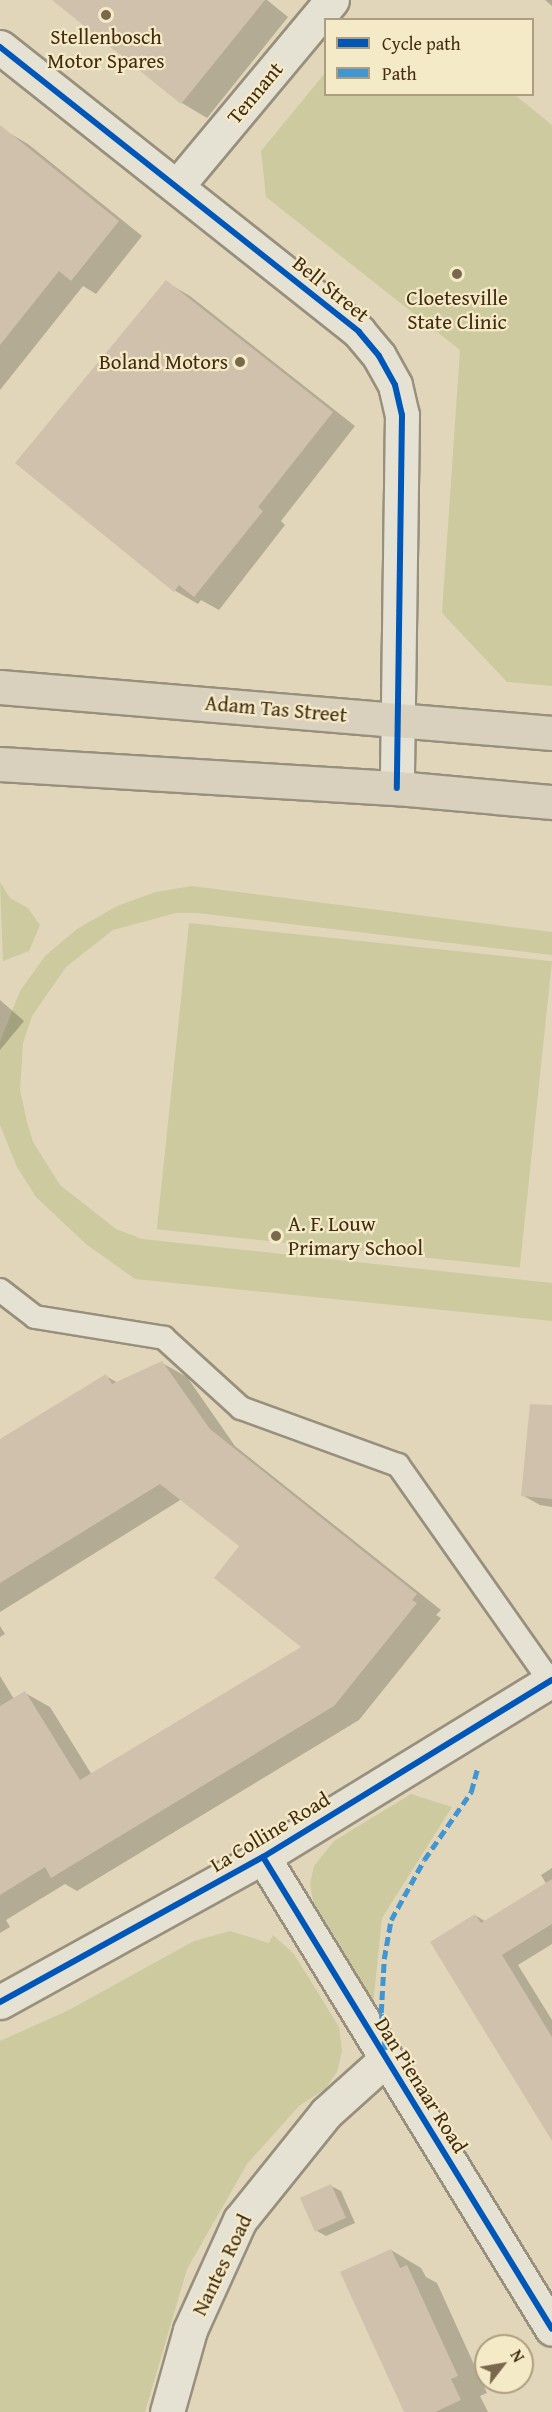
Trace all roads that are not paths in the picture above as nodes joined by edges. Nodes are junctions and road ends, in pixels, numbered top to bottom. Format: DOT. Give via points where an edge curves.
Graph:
graph roads {
  1 [pos="332,0"];
  2 [pos="0,47"];
  3 [pos="177,186"];
  4 [pos="0,687"];
  5 [pos="399,719"];
  6 [pos="552,733"];
  7 [pos="0,764"];
  8 [pos="397,789"];
  9 [pos="552,802"];
  10 [pos="0,1290"];
  11 [pos="551,1680"];
  12 [pos="263,1857"];
  13 [pos="0,2002"];
  14 [pos="386,2060"];
  15 [pos="552,2329"];
  16 [pos="167,2412"];
  1 -- 3 [label="street, Tennant"];
  2 -- 3 [label="street, Bell Street"];
  3 -- 5 [label="street, Bell Street" via="359,332 380,356 394,385 402,415"];
  4 -- 5 [label="main road, Adam Tas Street"];
  5 -- 6 [label="main road, Adam Tas Street"];
  5 -- 8 [label="street, Bell Street"];
  7 -- 8 [label="main road"];
  8 -- 9 [label="main road"];
  10 -- 11 [label="lane" via="35,1317 164,1338 241,1408 398,1465"];
  11 -- 12 [label="street, La Colline Road"];
  12 -- 13 [label="street, La Colline Road"];
  12 -- 14 [label="street, Dan Pienaar Road"];
  14 -- 15 [label="street, Dan Pienaar Road"];
  14 -- 16 [label="street, Nantes Road" via="326,2113 240,2220 190,2330"];
}
